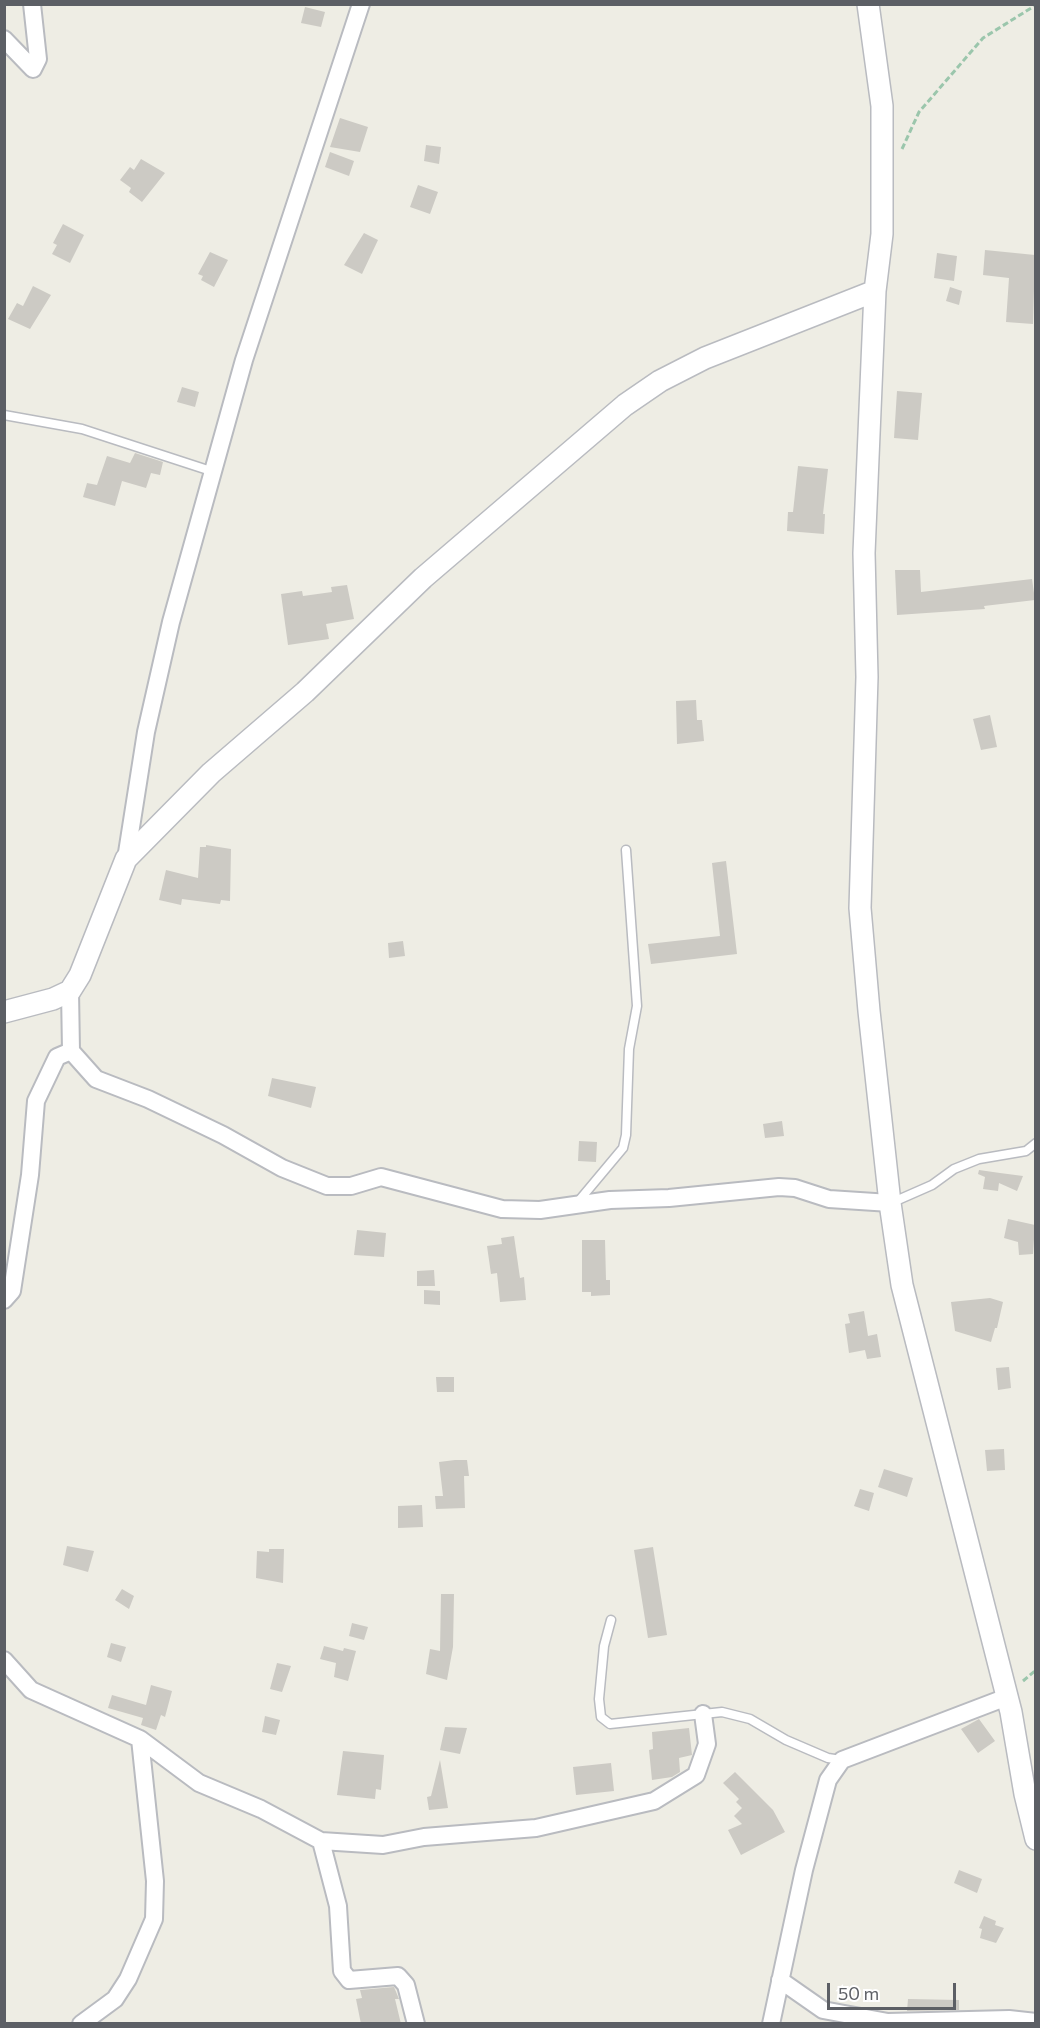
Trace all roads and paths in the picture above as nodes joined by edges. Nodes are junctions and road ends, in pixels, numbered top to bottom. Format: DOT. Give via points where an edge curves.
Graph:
graph roads {
  1 [pos="32,4"];
  2 [pos="361,4"];
  3 [pos="868,4"];
  4 [pos="1035,5"];
  5 [pos="4,39"];
  6 [pos="900,152"];
  7 [pos="874,291"];
  8 [pos="4,415"];
  9 [pos="213,472"];
  10 [pos="626,850"];
  11 [pos="126,859"];
  12 [pos="70,991"];
  13 [pos="4,1012"];
  14 [pos="72,1051"];
  15 [pos="1035,1143"];
  16 [pos="577,1203"];
  17 [pos="890,1203"];
  18 [pos="4,1300"];
  19 [pos="611,1620"];
  20 [pos="4,1660"];
  21 [pos="1006,1697"];
  22 [pos="703,1714"];
  23 [pos="140,1739"];
  24 [pos="842,1760"];
  25 [pos="1035,1839"];
  26 [pos="321,1841"];
  27 [pos="780,1980"];
  28 [pos="823,2010"];
  29 [pos="1035,2022"];
  30 [pos="944,2023"];
  31 [pos="81,2024"];
  32 [pos="416,2024"];
  33 [pos="771,2024"];
  34 [pos="834,2024"];
  1 -- 5 [label="street" via="38,59 33,69"];
  2 -- 9 [label="street" via="244,360"];
  3 -- 7 [label="street" via="882,106 882,234"];
  4 -- 6 [label="path" via="983,38 919,112"];
  7 -- 11 [label="street" via="705,357 625,405 423,578 305,692 211,773"];
  7 -- 17 [label="street" via="864,553 867,676 860,908"];
  8 -- 9 [label="lane" via="82,429"];
  9 -- 11 [label="street" via="171,622 146,732"];
  10 -- 16 [label="lane" via="637,1006 629,1049 626,1135 623,1148"];
  11 -- 12 [label="street"];
  12 -- 13 [label="street"];
  12 -- 14 [label="street"];
  14 -- 16 [label="street" via="96,1079 148,1099 282,1168 327,1186 351,1186 381,1177 502,1209 540,1210"];
  14 -- 18 [label="street" via="57,1057 36,1101 30,1175 12,1291"];
  15 -- 17 [label="lane" via="1026,1151 979,1159 954,1169 932,1185"];
  16 -- 17 [label="street" via="778,1186 829,1199"];
  17 -- 21 [label="street" via="902,1285"];
  19 -- 22 [label="lane" via="604,1646 601,1717 610,1724"];
  20 -- 23 [label="street" via="31,1690"];
  21 -- 24 [label="street"];
  21 -- 25 [label="street"];
  22 -- 24 [label="lane" via="722,1712 750,1719 796,1745"];
  22 -- 26 [label="street" via="707,1744 696,1775 654,1801 536,1828 424,1837 383,1845"];
  23 -- 26 [label="street" via="199,1783 261,1809"];
  23 -- 31 [label="street" via="155,1881 154,1918 115,2000"];
  24 -- 27 [label="street" via="828,1780"];
  26 -- 32 [label="street" via="338,1906 342,1971 349,1980 398,1976 406,1985"];
  27 -- 28 [label="street"];
  27 -- 33 [label="street"];
  28 -- 30 [label="street" via="888,2022"];
  28 -- 34 [label="street"];
  29 -- 30 [label="street" via="1009,2019"];
}
